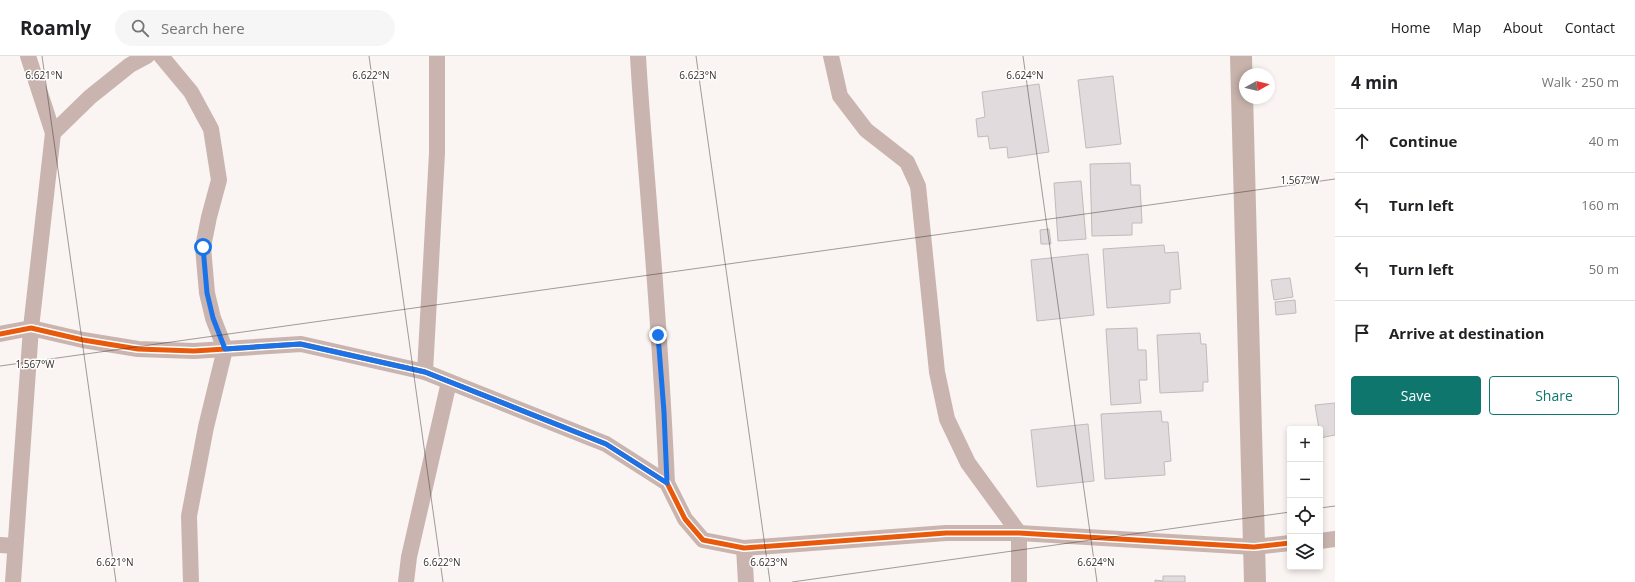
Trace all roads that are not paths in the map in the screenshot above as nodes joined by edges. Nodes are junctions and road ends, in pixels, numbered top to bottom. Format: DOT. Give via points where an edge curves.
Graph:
graph roads {
  1 [pos="28,56"];
  2 [pos="147,56"];
  3 [pos="161,56"];
  4 [pos="437,56"];
  5 [pos="638,56"];
  6 [pos="831,56"];
  7 [pos="1241,56"];
  8 [pos="53,133"];
  9 [pos="31,328"];
  10 [pos="0,334"];
  11 [pos="225,349"];
  12 [pos="425,372"];
  13 [pos="449,382"];
  14 [pos="667,483"];
  15 [pos="1019,533"];
  16 [pos="1335,539"];
  17 [pos="1323,541"];
  18 [pos="1287,544"];
  19 [pos="8,545"];
  20 [pos="1254,547"];
  21 [pos="744,548"];
  22 [pos="13,582"];
  23 [pos="191,582"];
  24 [pos="406,582"];
  25 [pos="746,582"];
  26 [pos="1019,582"];
  27 [pos="1256,582"];
  1 -- 8 [label="street"];
  2 -- 8 [label="street" via="130,65 90,97"];
  3 -- 11 [label="street" via="191,92 211,129 219,180 203,247 207,293"];
  4 -- 12 [label="street" via="438,153"];
  5 -- 14 [label="street"];
  6 -- 15 [label="street" via="840,96 866,130 907,162 918,186 937,372 947,419 968,463"];
  7 -- 20 [label="street"];
  8 -- 9 [label="street"];
  9 -- 10 [label="street"];
  9 -- 11 [label="street" via="83,340 138,348"];
  9 -- 19 [label="street"];
  11 -- 12 [label="street" via="300,344"];
  11 -- 23 [label="street" via="206,427 189,516"];
  12 -- 13 [label="street"];
  13 -- 14 [label="street" via="606,444"];
  13 -- 24 [label="street" via="409,557"];
  14 -- 21 [label="street" via="685,519 703,540"];
  15 -- 20 [label="street"];
  15 -- 21 [label="street" via="946,533"];
  15 -- 26 [label="street"];
  16 -- 17 [label="street"];
  18 -- 20 [label="street"];
  19 -- 22 [label="street"];
  20 -- 27 [label="street"];
  21 -- 25 [label="street"];
}
